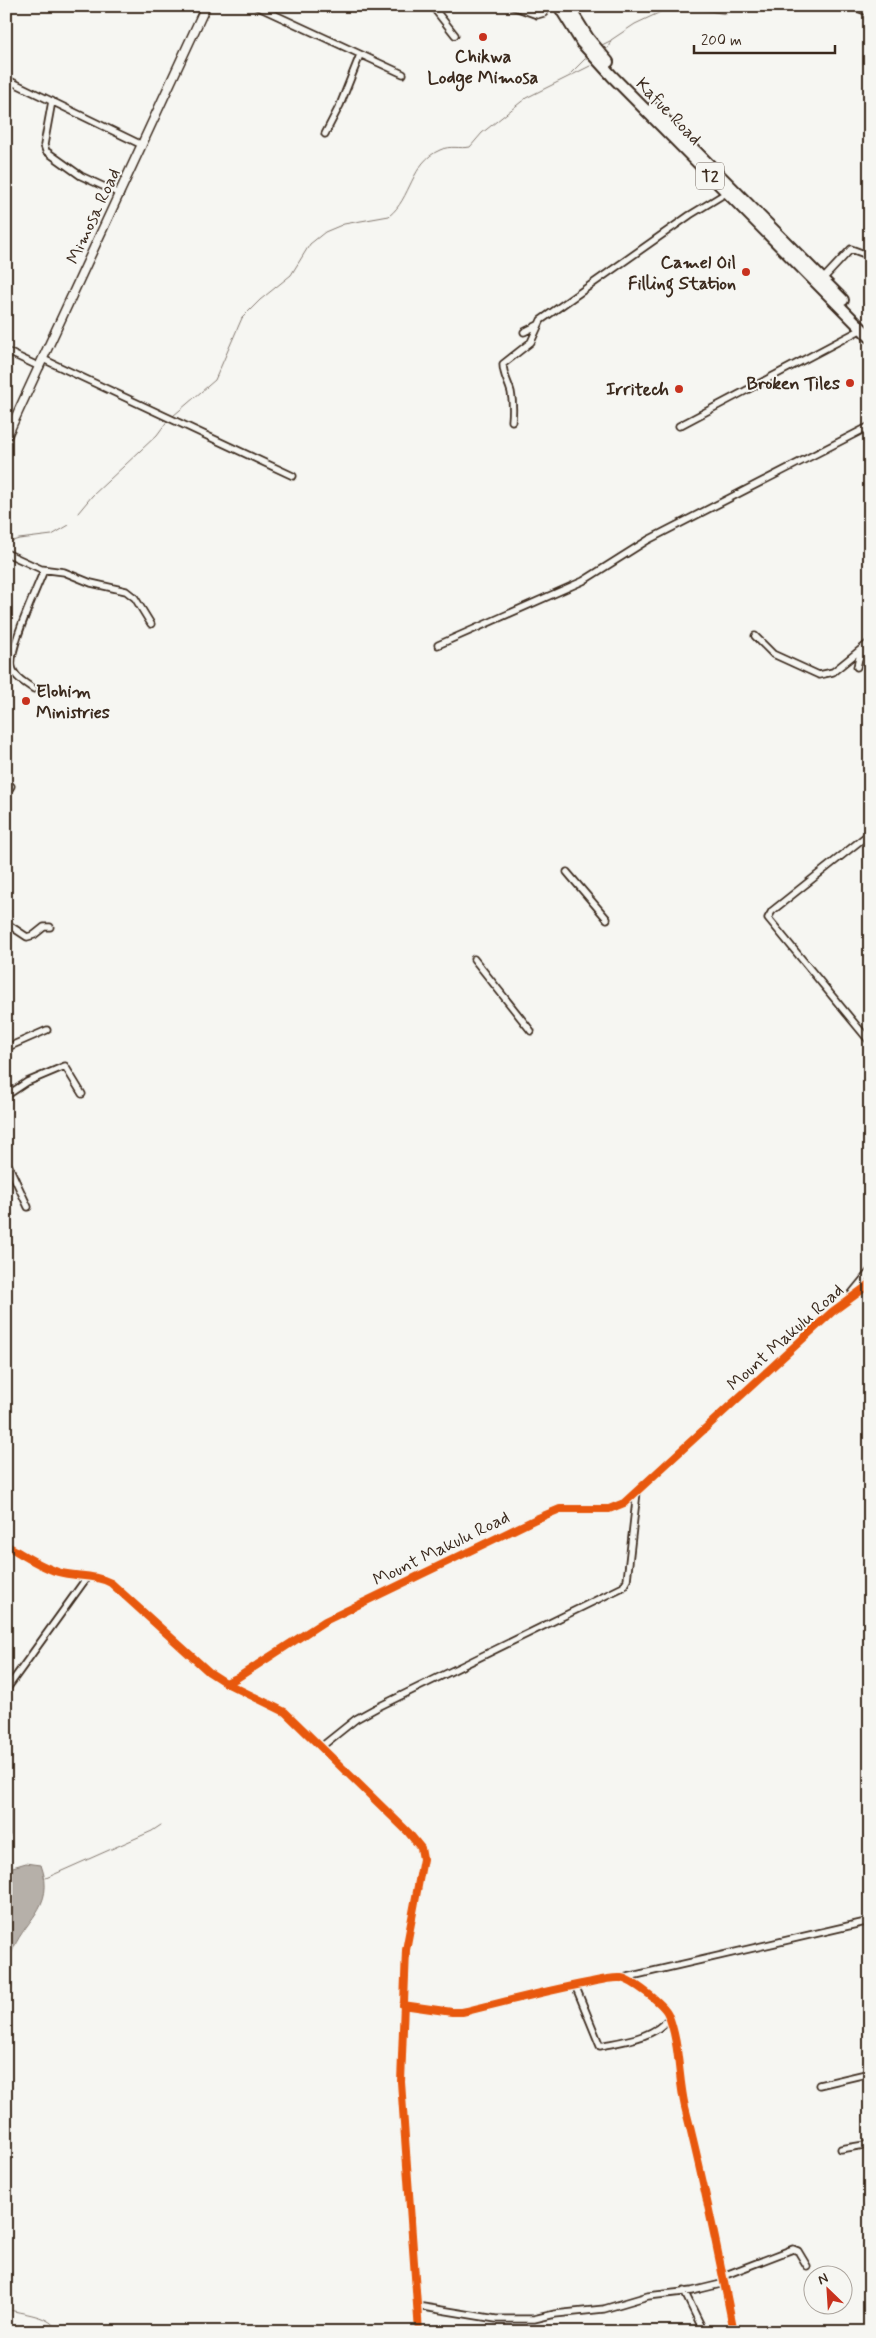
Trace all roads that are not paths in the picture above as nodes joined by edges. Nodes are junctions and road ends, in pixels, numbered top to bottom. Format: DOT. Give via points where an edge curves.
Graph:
graph roads {
  1 [pos="206,6"];
  2 [pos="256,6"];
  3 [pos="432,6"];
  4 [pos="512,6"];
  5 [pos="545,6"];
  6 [pos="560,6"];
  7 [pos="568,6"];
  8 [pos="853,6"];
  9 [pos="870,13"];
  10 [pos="455,35"];
  11 [pos="360,54"];
  12 [pos="403,74"];
  13 [pos="6,78"];
  14 [pos="52,101"];
  15 [pos="326,134"];
  16 [pos="142,145"];
  17 [pos="726,193"];
  18 [pos="120,194"];
  19 [pos="870,256"];
  20 [pos="823,279"];
  21 [pos="538,325"];
  22 [pos="866,329"];
  23 [pos="524,332"];
  24 [pos="870,337"];
  25 [pos="6,351"];
  26 [pos="43,359"];
  27 [pos="40,367"];
  28 [pos="512,421"];
  29 [pos="679,426"];
  30 [pos="870,426"];
  31 [pos="6,438"];
  32 [pos="293,476"];
  33 [pos="6,553"];
  34 [pos="44,570"];
  35 [pos="151,624"];
  36 [pos="755,636"];
  37 [pos="870,642"];
  38 [pos="438,645"];
  39 [pos="870,649"];
  40 [pos="857,667"];
  41 [pos="34,688"];
  42 [pos="11,786"];
  43 [pos="6,794"];
  44 [pos="870,833"];
  45 [pos="567,872"];
  46 [pos="607,919"];
  47 [pos="6,924"];
  48 [pos="50,927"];
  49 [pos="474,959"];
  50 [pos="47,1030"];
  51 [pos="531,1031"];
  52 [pos="870,1042"];
  53 [pos="6,1048"];
  54 [pos="82,1094"];
  55 [pos="6,1096"];
  56 [pos="6,1160"];
  57 [pos="28,1207"];
  58 [pos="870,1271"];
  59 [pos="870,1284"];
  60 [pos="848,1298"];
  61 [pos="638,1492"];
  62 [pos="6,1545"];
  63 [pos="88,1576"];
  64 [pos="226,1683"];
  65 [pos="6,1690"];
  66 [pos="321,1747"];
  67 [pos="6,1811"];
  68 [pos="6,1835"];
  69 [pos="870,1921"];
  70 [pos="622,1978"];
  71 [pos="575,1985"];
  72 [pos="403,2005"];
  73 [pos="669,2018"];
  74 [pos="870,2073"];
  75 [pos="819,2085"];
  76 [pos="870,2144"];
  77 [pos="841,2149"];
  78 [pos="807,2266"];
  79 [pos="724,2279"];
  80 [pos="684,2292"];
  81 [pos="417,2306"];
  82 [pos="420,2332"];
  83 [pos="704,2332"];
  84 [pos="734,2332"];
  1 -- 16 [label="street, Mimosa Road"];
  2 -- 11 [label="street"];
  3 -- 10 [label="street"];
  4 -- 5 [label="street" via="537,16 544,13"];
  6 -- 17 [label="highway, Kafue Road / T2" via="582,43"];
  7 -- 20 [label="highway, Kafue Road / T2" via="588,38 617,72"];
  8 -- 9 [label="street"];
  11 -- 12 [label="street"];
  11 -- 15 [label="street"];
  13 -- 14 [label="street"];
  14 -- 16 [label="street"];
  14 -- 18 [label="street" via="44,145 46,151 88,180"];
  16 -- 18 [label="street, Mimosa Road"];
  17 -- 21 [label="street" via="661,235 543,318"];
  17 -- 22 [label="highway, Kafue Road / T2"];
  18 -- 26 [label="street, Mimosa Road"];
  19 -- 20 [label="street" via="851,249"];
  20 -- 22 [label="highway, Kafue Road / T2"];
  21 -- 23 [label="street"];
  21 -- 28 [label="street" via="529,344 503,364 503,376 513,406"];
  22 -- 24 [label="highway, Kafue Road / T2"];
  22 -- 29 [label="street"];
  25 -- 27 [label="street"];
  26 -- 27 [label="street, Mimosa Road"];
  26 -- 32 [label="street"];
  27 -- 31 [label="street, Mimosa Road"];
  30 -- 38 [label="street" via="648,540 583,581"];
  33 -- 34 [label="street"];
  34 -- 35 [label="street" via="64,572 91,583 126,591 135,598"];
  34 -- 41 [label="street" via="11,662 17,676"];
  36 -- 37 [label="street" via="773,654 819,674 833,672"];
  39 -- 40 [label="street" via="859,658"];
  42 -- 43 [label="street"];
  44 -- 52 [label="street" via="772,911 768,918"];
  45 -- 46 [label="street"];
  47 -- 48 [label="street" via="27,937"];
  49 -- 51 [label="street"];
  50 -- 53 [label="street"];
  54 -- 55 [label="street" via="65,1066 36,1077"];
  56 -- 57 [label="street"];
  58 -- 60 [label="street"];
  59 -- 60 [label="street, Mount Makulu Road"];
  60 -- 61 [label="street, Mount Makulu Road"];
  61 -- 64 [label="street, Mount Makulu Road" via="609,1509 567,1508 536,1519 325,1621"];
  61 -- 66 [label="street" via="627,1580 623,1587 376,1708 356,1719"];
  62 -- 63 [label="street" via="48,1568"];
  63 -- 64 [label="street" via="111,1583 209,1672"];
  63 -- 65 [label="street"];
  64 -- 66 [label="street" via="285,1712"];
  66 -- 72 [label="street" via="421,1848 423,1859 406,1950"];
  67 -- 68 [label="street"];
  69 -- 70 [label="street"];
  70 -- 71 [label="street"];
  70 -- 73 [label="street" via="656,2000"];
  71 -- 72 [label="street" via="462,2012"];
  71 -- 73 [label="street" via="600,2046 650,2034"];
  72 -- 81 [label="street" via="401,2082"];
  73 -- 79 [label="street"];
  74 -- 75 [label="street"];
  76 -- 77 [label="street"];
  78 -- 79 [label="street" via="798,2251 793,2249"];
  79 -- 80 [label="street"];
  79 -- 84 [label="street"];
  80 -- 81 [label="street" via="648,2296 604,2309 534,2319 496,2319"];
  80 -- 83 [label="street"];
  81 -- 82 [label="street"];
}
